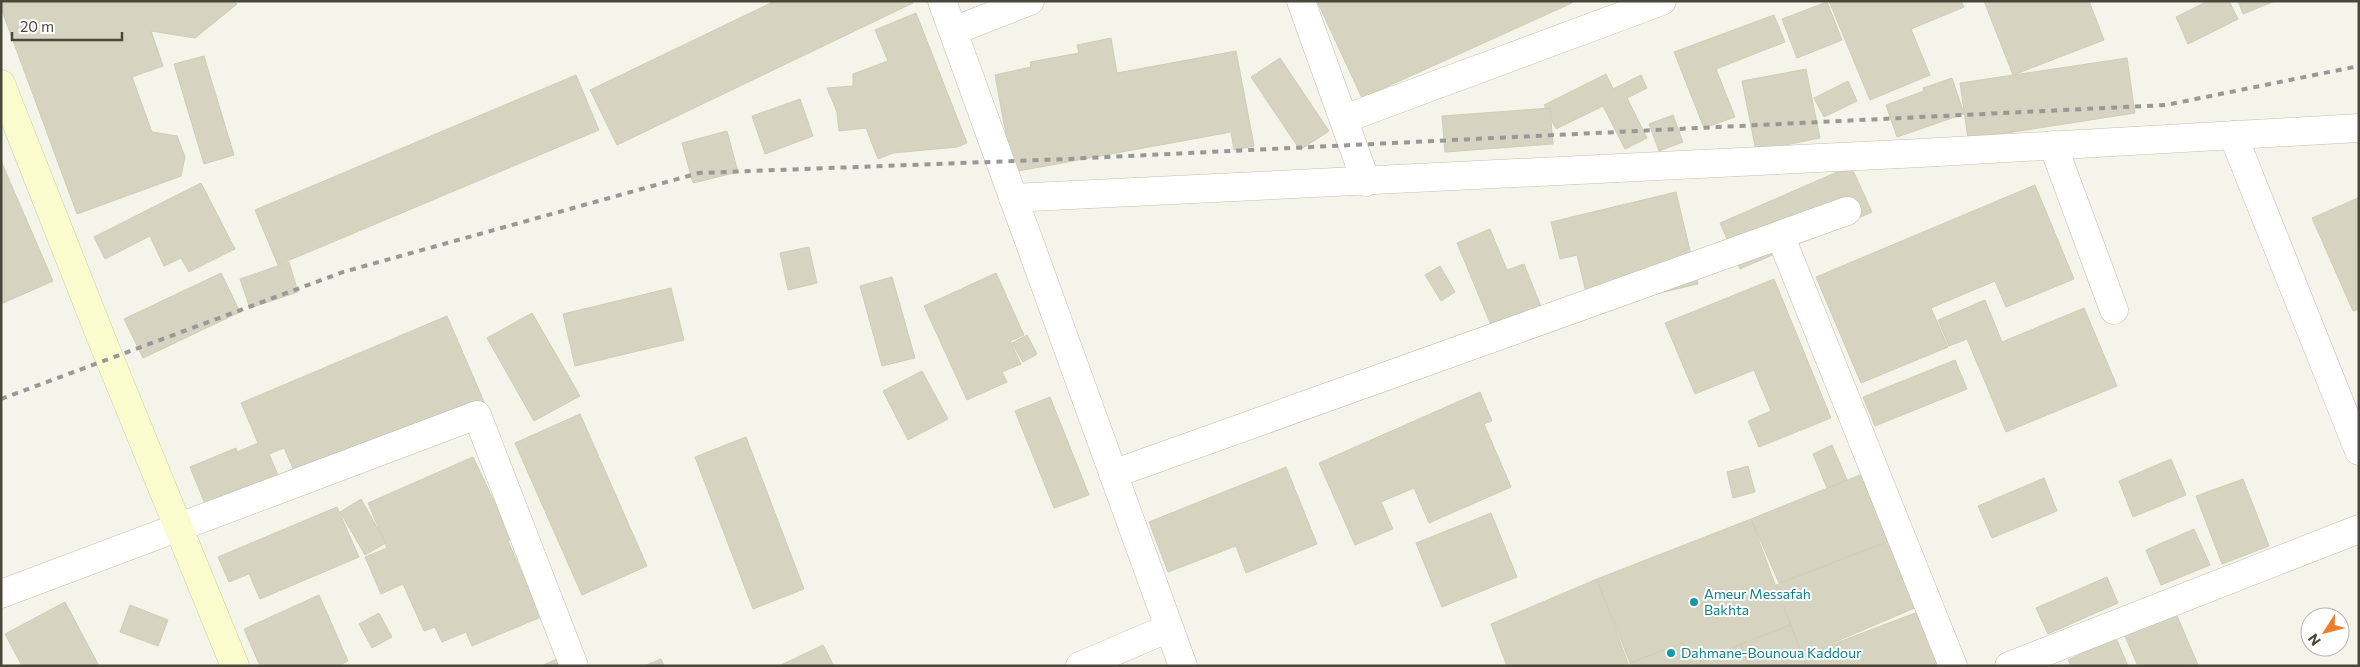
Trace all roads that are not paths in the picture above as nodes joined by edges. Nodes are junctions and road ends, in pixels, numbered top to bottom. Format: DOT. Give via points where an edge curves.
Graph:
graph roads {
  1 [pos="942,1"];
  2 [pos="1030,1"];
  3 [pos="1302,1"];
  4 [pos="1662,1"];
  5 [pos="953,31"];
  6 [pos="1,84"];
  7 [pos="1344,120"];
  8 [pos="2359,128"];
  9 [pos="2233,135"];
  10 [pos="2053,145"];
  11 [pos="1366,182"];
  12 [pos="1013,198"];
  13 [pos="1847,211"];
  14 [pos="1780,235"];
  15 [pos="2114,310"];
  16 [pos="2359,452"];
  17 [pos="1113,474"];
  18 [pos="179,527"];
  19 [pos="2359,529"];
  20 [pos="1,594"];
  21 [pos="1169,628"];
  22 [pos="235,666"];
  23 [pos="574,666"];
  24 [pos="1080,666"];
  25 [pos="1183,666"];
  26 [pos="1952,666"];
  27 [pos="2009,666"];
  1 -- 5 [label="street"];
  2 -- 5 [label="street"];
  3 -- 7 [label="street"];
  4 -- 7 [label="street"];
  5 -- 12 [label="street"];
  6 -- 18 [label="main road"];
  7 -- 11 [label="street"];
  8 -- 9 [label="street"];
  9 -- 10 [label="street"];
  9 -- 16 [label="street"];
  10 -- 11 [label="street"];
  10 -- 15 [label="street"];
  11 -- 12 [label="street"];
  12 -- 17 [label="street"];
  13 -- 14 [label="street"];
  14 -- 17 [label="street"];
  14 -- 26 [label="street"];
  17 -- 21 [label="street"];
  18 -- 20 [label="street"];
  18 -- 22 [label="main road"];
  18 -- 23 [label="street" via="477,415"];
  19 -- 27 [label="street"];
  21 -- 24 [label="street"];
  21 -- 25 [label="street"];
}
